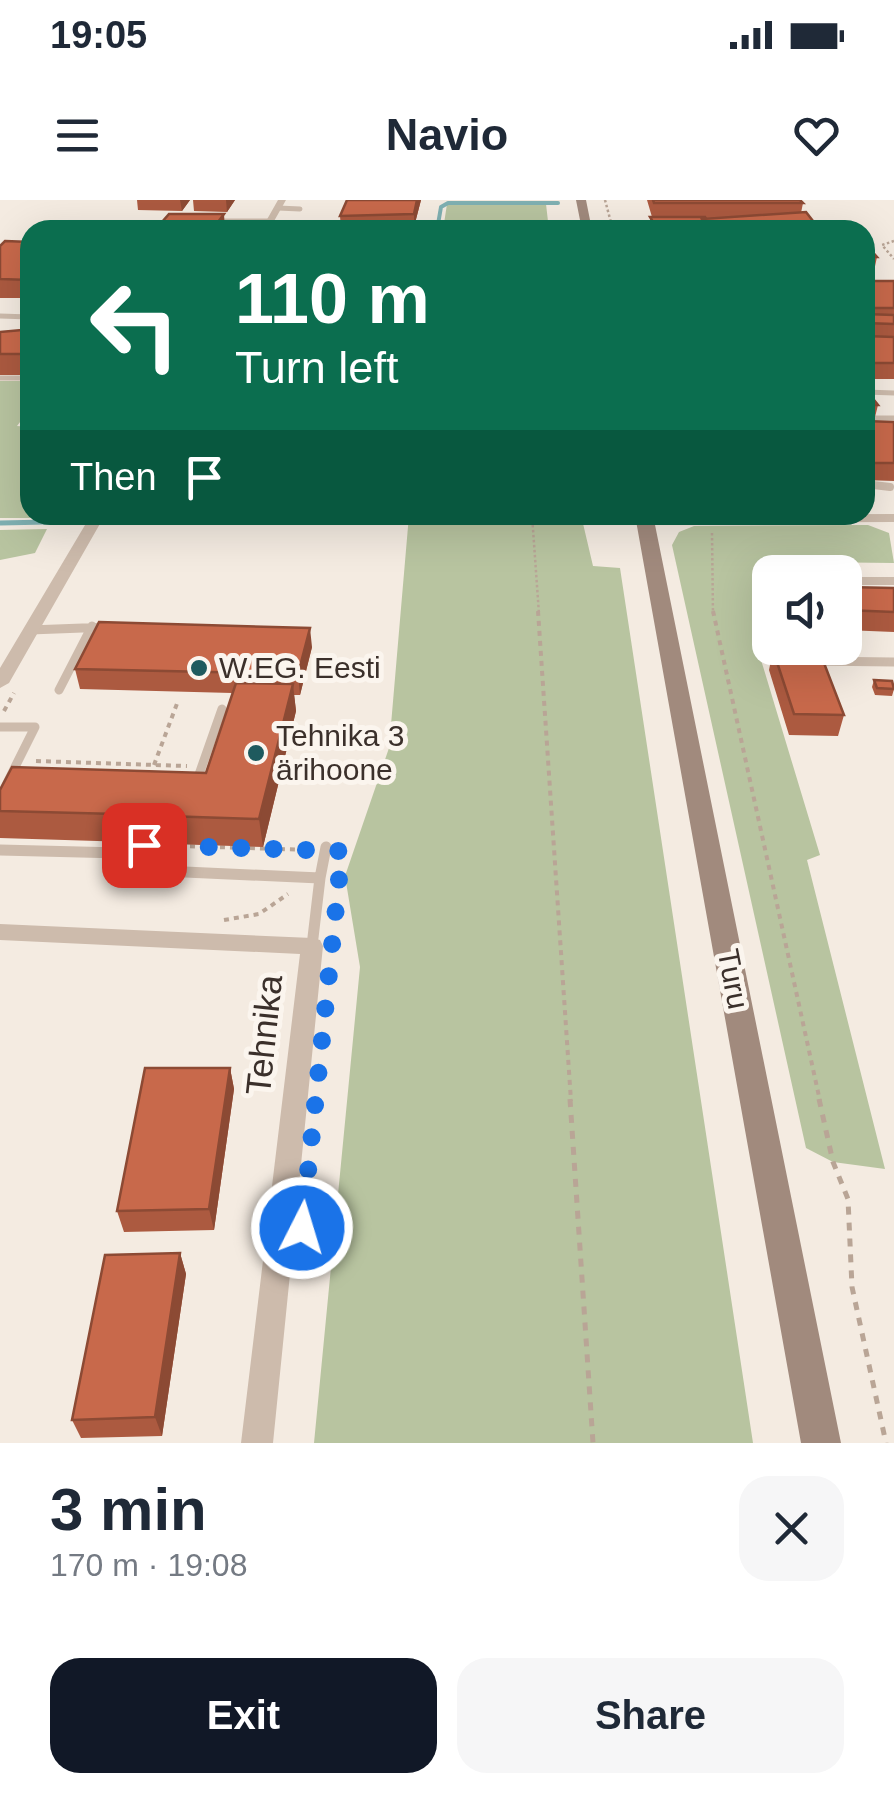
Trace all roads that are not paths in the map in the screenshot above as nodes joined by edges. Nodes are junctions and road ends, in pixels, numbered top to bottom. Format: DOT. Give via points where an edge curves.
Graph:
graph roads {
  1 [pos="280,204"];
  2 [pos="300,208"];
  3 [pos="875,485"];
  4 [pos="890,487"];
  5 [pos="92,525"];
  6 [pos="647,525"];
  7 [pos="862,581"];
  8 [pos="894,581"];
  9 [pos="92,626"];
  10 [pos="130,627"];
  11 [pos="30,630"];
  12 [pos="862,661"];
  13 [pos="894,662"];
  14 [pos="0,683"];
  15 [pos="59,690"];
  16 [pos="222,708"];
  17 [pos="0,727"];
  18 [pos="10,778"];
  19 [pos="25,778"];
  20 [pos="178,782"];
  21 [pos="0,797"];
  22 [pos="325,849"];
  23 [pos="0,850"];
  24 [pos="320,878"];
  25 [pos="0,932"];
  26 [pos="312,946"];
  27 [pos="257,1443"];
  28 [pos="821,1443"];
  1 -- 2 [label="lane"];
  3 -- 4 [label="lane"];
  5 -- 11 [label="street"];
  6 -- 28 [label="main road, Turu"];
  7 -- 8 [label="lane"];
  9 -- 10 [label="lane"];
  9 -- 11 [label="lane"];
  9 -- 15 [label="lane"];
  11 -- 14 [label="street"];
  12 -- 13 [label="lane"];
  16 -- 20 [label="lane" via="198,783"];
  17 -- 18 [label="lane" via="35,728"];
  18 -- 19 [label="lane"];
  18 -- 21 [label="lane"];
  22 -- 24 [label="lane"];
  23 -- 24 [label="lane" via="120,854 163,871"];
  24 -- 26 [label="lane"];
  25 -- 26 [label="street, Tehnika"];
  26 -- 27 [label="street, Tehnika"];
}
